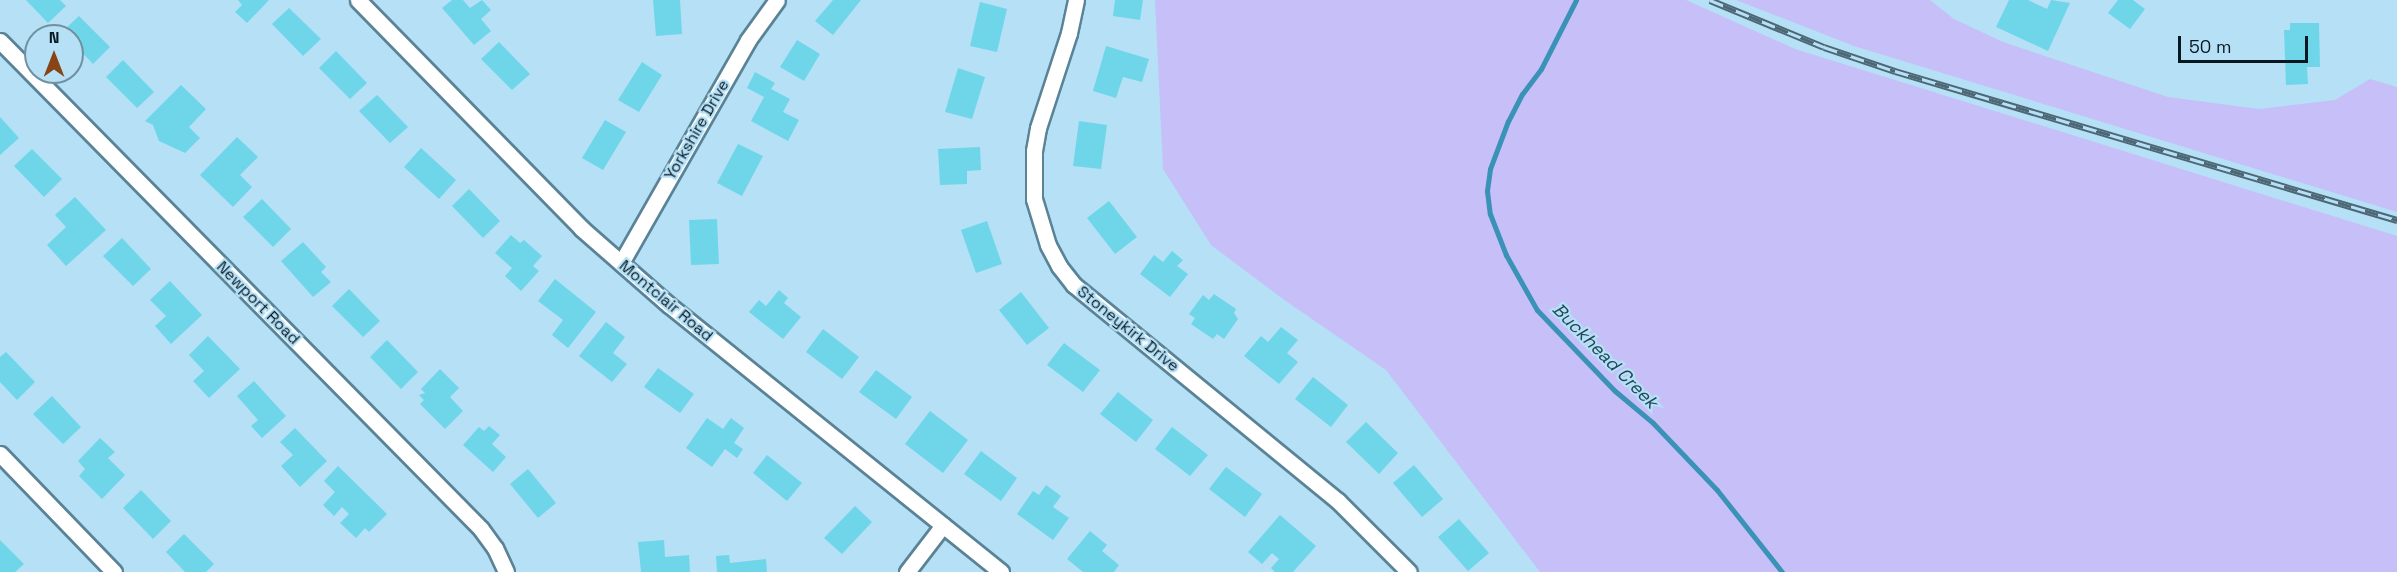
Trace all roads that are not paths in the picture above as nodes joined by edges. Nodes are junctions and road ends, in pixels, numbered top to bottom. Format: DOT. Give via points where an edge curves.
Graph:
graph roads {
  1 [pos="358,0"];
  2 [pos="756,0"];
  3 [pos="1076,0"];
  4 [pos="772,6"];
  5 [pos="0,41"];
  6 [pos="621,263"];
  7 [pos="0,454"];
  8 [pos="943,525"];
  9 [pos="114,572"];
  10 [pos="506,572"];
  11 [pos="907,572"];
  12 [pos="1001,572"];
  13 [pos="1408,572"];
  1 -- 6 [label="street, Montclair Road" via="581,228"];
  2 -- 4 [label="street"];
  3 -- 13 [label="street, Stoneykirk Drive" via="1034,151 1034,199 1042,230 1059,266 1074,285 1338,501"];
  4 -- 6 [label="street, Yorkshire Drive" via="748,40"];
  5 -- 10 [label="street, Newport Road" via="481,529"];
  6 -- 8 [label="street, Montclair Road"];
  7 -- 9 [label="street"];
  8 -- 11 [label="street"];
  8 -- 12 [label="street, Montclair Road"];
}
